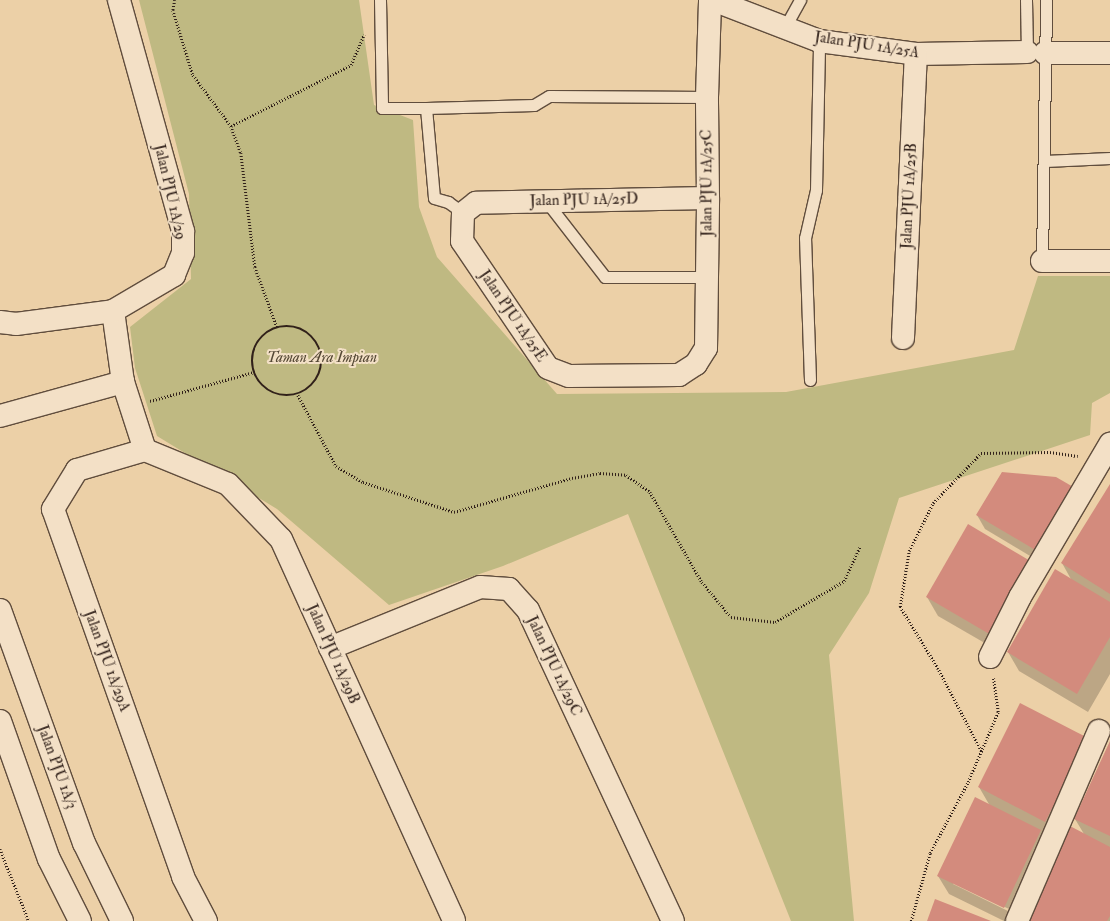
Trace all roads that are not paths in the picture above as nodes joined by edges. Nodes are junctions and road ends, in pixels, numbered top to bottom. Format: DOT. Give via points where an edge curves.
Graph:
graph roads {
  1 [pos="120,0"];
  2 [pos="380,0"];
  3 [pos="710,0"];
  4 [pos="714,0"];
  5 [pos="800,0"];
  6 [pos="1026,0"];
  7 [pos="1046,0"];
  8 [pos="785,27"];
  9 [pos="819,41"];
  10 [pos="1036,52"];
  11 [pos="1110,53"];
  12 [pos="916,54"];
  13 [pos="707,97"];
  14 [pos="426,108"];
  15 [pos="1110,158"];
  16 [pos="1045,161"];
  17 [pos="708,198"];
  18 [pos="545,200"];
  19 [pos="463,213"];
  20 [pos="1110,261"];
  21 [pos="1042,262"];
  22 [pos="707,277"];
  23 [pos="113,311"];
  24 [pos="0,322"];
  25 [pos="903,338"];
  26 [pos="696,364"];
  27 [pos="810,380"];
  28 [pos="123,382"];
  29 [pos="0,416"];
  30 [pos="145,450"];
  31 [pos="1106,451"];
  32 [pos="0,610"];
  33 [pos="330,648"];
  34 [pos="990,657"];
  35 [pos="0,721"];
  36 [pos="1099,731"];
  37 [pos="80,921"];
  38 [pos="122,921"];
  39 [pos="206,921"];
  40 [pos="454,921"];
  41 [pos="673,921"];
  42 [pos="1017,921"];
  1 -- 23 [label="street, Jalan PJU 1A/29" via="183,231 183,253 174,275"];
  2 -- 14 [label="lane" via="382,108"];
  3 -- 13 [label="street, Jalan PJU 1A/25C"];
  4 -- 8 [label="street, Jalan PJU 1A/25A"];
  5 -- 8 [label="lane"];
  6 -- 10 [label="lane"];
  7 -- 10 [label="lane"];
  8 -- 9 [label="street, Jalan PJU 1A/25A"];
  9 -- 12 [label="street, Jalan PJU 1A/25A"];
  9 -- 27 [label="lane" via="816,190 805,238"];
  10 -- 11 [label="street, Jalan PJU 1A/25A"];
  10 -- 12 [label="street, Jalan PJU 1A/25A"];
  10 -- 16 [label="lane"];
  12 -- 25 [label="street, Jalan PJU 1A/25B"];
  13 -- 14 [label="lane" via="549,96 534,105"];
  13 -- 17 [label="street, Jalan PJU 1A/25C"];
  14 -- 19 [label="lane" via="434,198 448,202"];
  15 -- 16 [label="lane"];
  16 -- 21 [label="lane"];
  17 -- 18 [label="street, Jalan PJU 1A/25D"];
  17 -- 22 [label="street, Jalan PJU 1A/25C"];
  18 -- 19 [label="street, Jalan PJU 1A/25D" via="476,203"];
  18 -- 22 [label="lane" via="605,277"];
  19 -- 26 [label="street, Jalan PJU 1A/25E" via="462,242 548,368 569,376 680,375"];
  20 -- 21 [label="street"];
  22 -- 26 [label="street, Jalan PJU 1A/25C" via="706,348"];
  23 -- 24 [label="street, Jalan PJU 1A/29" via="16,324"];
  23 -- 28 [label="street"];
  28 -- 29 [label="street"];
  28 -- 30 [label="street"];
  30 -- 33 [label="street, Jalan PJU 1A/29B" via="228,484 281,539"];
  30 -- 39 [label="street, Jalan PJU 1A/29A" via="77,470 52,509 183,877"];
  31 -- 34 [label="street" via="1020,597"];
  32 -- 38 [label="street, Jalan PJU 1A/3" via="84,843"];
  33 -- 40 [label="street, Jalan PJU 1A/29B"];
  33 -- 41 [label="street, Jalan PJU 1A/29C" via="480,587 509,589 528,610"];
  35 -- 37 [label="street" via="49,859"];
  36 -- 42 [label="street"];
}
